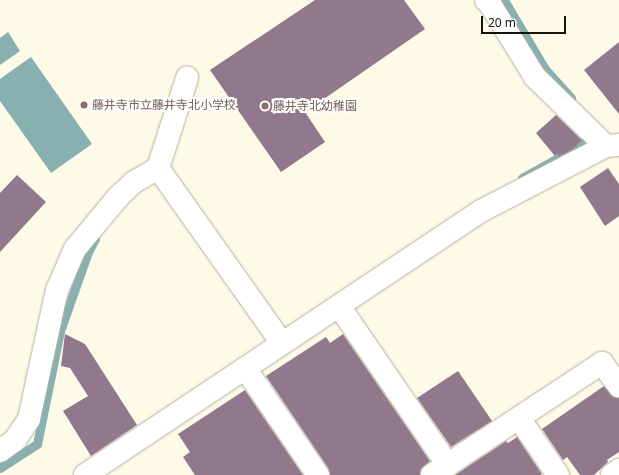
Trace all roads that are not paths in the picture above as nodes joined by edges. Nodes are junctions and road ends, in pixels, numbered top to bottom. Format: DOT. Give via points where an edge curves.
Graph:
graph roads {
  1 [pos="486,0"];
  2 [pos="187,78"];
  3 [pos="613,145"];
  4 [pos="158,168"];
  5 [pos="339,306"];
  6 [pos="282,343"];
  7 [pos="245,368"];
  8 [pos="619,386"];
  9 [pos="519,418"];
  10 [pos="0,451"];
  11 [pos="440,470"];
  12 [pos="619,470"];
  13 [pos="85,475"];
  14 [pos="318,475"];
  15 [pos="558,475"];
  16 [pos="612,475"];
  1 -- 3 [label="street" via="535,76"];
  2 -- 4 [label="street"];
  3 -- 5 [label="street" via="481,211"];
  4 -- 6 [label="street"];
  4 -- 10 [label="street" via="134,182 118,197 75,249 57,290 29,418 16,440"];
  5 -- 6 [label="street"];
  5 -- 11 [label="street"];
  6 -- 7 [label="street"];
  7 -- 13 [label="street"];
  7 -- 14 [label="street"];
  8 -- 9 [label="street" via="602,363"];
  9 -- 11 [label="street"];
  9 -- 15 [label="street"];
  12 -- 16 [label="street"];
}
